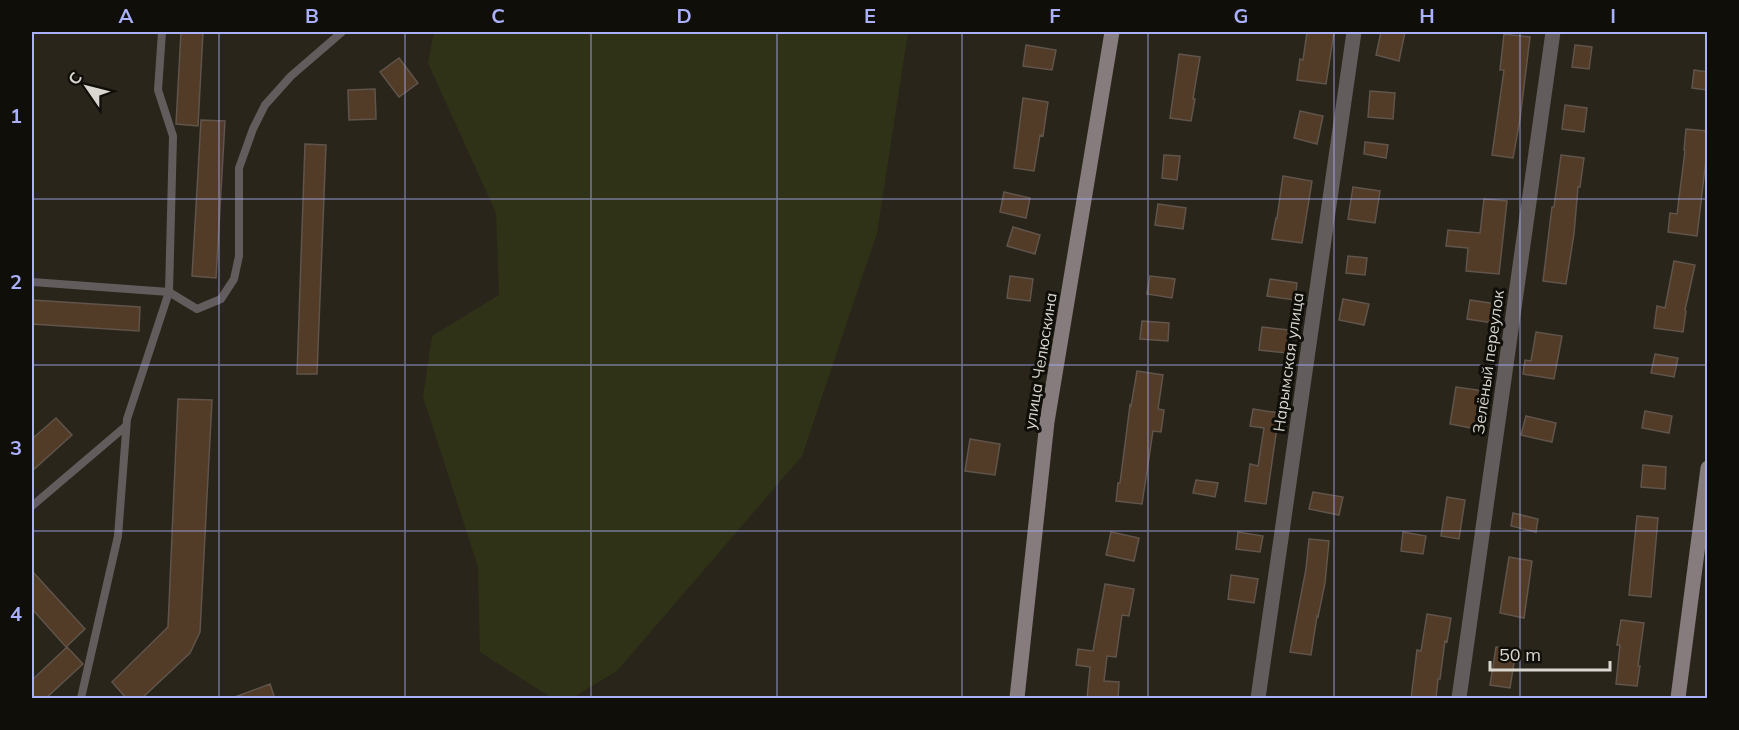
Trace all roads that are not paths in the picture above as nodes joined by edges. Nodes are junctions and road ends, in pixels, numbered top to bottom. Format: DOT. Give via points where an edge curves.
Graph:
graph roads {
  1 [pos="162,32"];
  2 [pos="342,32"];
  3 [pos="1112,32"];
  4 [pos="1354,32"];
  5 [pos="1553,32"];
  6 [pos="32,282"];
  7 [pos="169,292"];
  8 [pos="126,426"];
  9 [pos="1707,468"];
  10 [pos="32,507"];
  11 [pos="81,699"];
  12 [pos="1017,699"];
  13 [pos="1258,699"];
  14 [pos="1459,699"];
  15 [pos="1678,699"];
  1 -- 7 [label="lane" via="158,90 173,136"];
  2 -- 7 [label="lane" via="264,105 253,129 239,168 239,256 234,279 221,299 198,309"];
  3 -- 12 [label="street, улица Челюскина" via="1047,422"];
  4 -- 13 [label="street, Нарымская улица"];
  5 -- 14 [label="street, Зелёный переулок"];
  6 -- 7 [label="lane"];
  7 -- 8 [label="lane"];
  8 -- 10 [label="lane"];
  8 -- 11 [label="lane" via="118,536"];
  9 -- 15 [label="street"];
}
